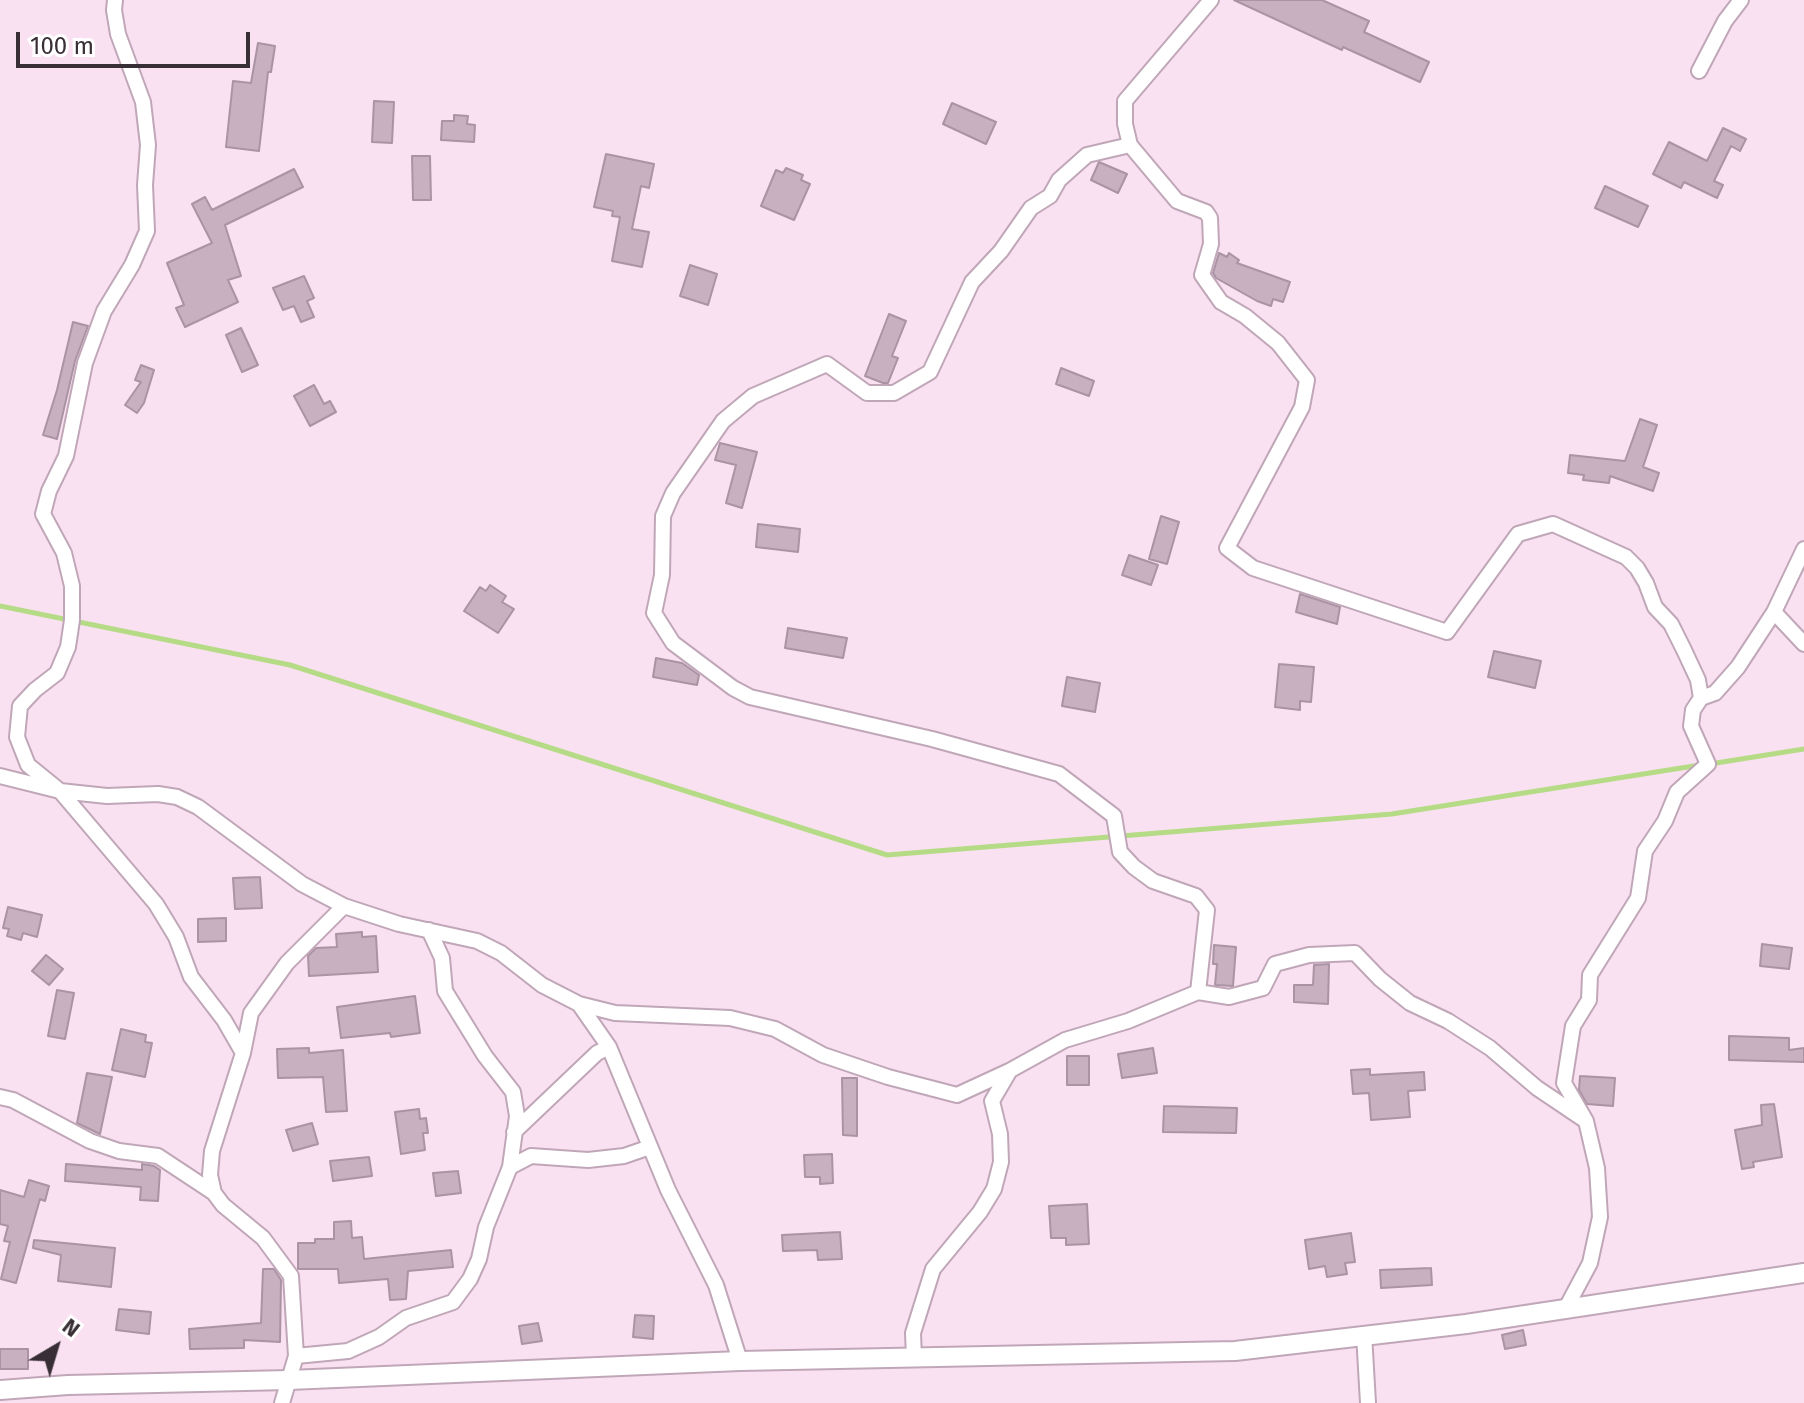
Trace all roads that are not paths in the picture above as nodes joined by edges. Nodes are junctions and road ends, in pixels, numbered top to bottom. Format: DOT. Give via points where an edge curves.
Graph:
graph roads {
  1 [pos="115,0"];
  2 [pos="1211,0"];
  3 [pos="1741,0"];
  4 [pos="1699,71"];
  5 [pos="1130,145"];
  6 [pos="1804,549"];
  7 [pos="1774,612"];
  8 [pos="1804,644"];
  9 [pos="1701,698"];
  10 [pos="0,776"];
  11 [pos="60,791"];
  12 [pos="344,906"];
  13 [pos="429,930"];
  14 [pos="1198,992"];
  15 [pos="579,1004"];
  16 [pos="609,1047"];
  17 [pos="243,1053"];
  18 [pos="1009,1071"];
  19 [pos="0,1097"];
  20 [pos="1586,1121"];
  21 [pos="514,1132"];
  22 [pos="650,1147"];
  23 [pos="510,1167"];
  24 [pos="214,1193"];
  25 [pos="1804,1273"];
  26 [pos="1566,1308"];
  27 [pos="1364,1334"];
  28 [pos="296,1356"];
  29 [pos="914,1358"];
  30 [pos="740,1361"];
  31 [pos="289,1380"];
  32 [pos="0,1390"];
  33 [pos="282,1403"];
  34 [pos="1368,1403"];
  1 -- 11 [label="street" via="118,34 143,102 147,231 104,311 85,363 66,456 43,514 64,553 72,586 72,620 57,673 20,706 17,737 28,765"];
  2 -- 5 [label="street" via="1125,101"];
  3 -- 4 [label="street"];
  5 -- 9 [label="street" via="1177,201 1210,218 1211,244 1202,275 1221,302 1278,343 1307,380 1302,407 1227,548 1253,568 1447,632 1518,534 1553,524 1626,557 1637,568 1655,607 1671,624"];
  5 -- 14 [label="street" via="1087,155 1059,180 1050,196 1031,208 972,282 930,372 894,393 867,393 827,364 753,396 723,421 663,516 662,575 654,613 673,643 750,697 1059,774 1114,816 1120,852 1134,867 1153,881 1196,896 1207,910"];
  6 -- 7 [label="street"];
  7 -- 8 [label="street"];
  7 -- 9 [label="street" via="1738,667 1715,693"];
  9 -- 20 [label="street" via="1691,726 1708,764 1677,792 1645,851 1638,898 1590,975 1589,1000 1573,1026 1564,1083"];
  10 -- 11 [label="street"];
  11 -- 12 [label="street" via="177,797 302,884"];
  11 -- 17 [label="street" via="156,904 191,977"];
  12 -- 13 [label="street"];
  12 -- 17 [label="street" via="287,963 251,1013"];
  13 -- 15 [label="street" via="477,941"];
  13 -- 21 [label="street" via="442,958 445,991 513,1092"];
  14 -- 18 [label="street" via="1065,1040"];
  14 -- 20 [label="street" via="1229,997 1263,988 1275,964 1309,955 1355,953 1410,1003 1490,1048"];
  15 -- 16 [label="street"];
  15 -- 18 [label="street" via="615,1013 730,1018 775,1029 823,1055 875,1073 957,1095"];
  16 -- 21 [label="street"];
  16 -- 22 [label="street"];
  17 -- 24 [label="street" via="212,1151"];
  18 -- 29 [label="street" via="992,1101 1001,1162 994,1189 933,1269 913,1333"];
  19 -- 24 [label="street" via="90,1141 158,1156"];
  20 -- 26 [label="street" via="1597,1168 1600,1217 1590,1263"];
  21 -- 23 [label="street"];
  22 -- 23 [label="street" via="588,1160 531,1156"];
  22 -- 30 [label="street" via="716,1285"];
  23 -- 28 [label="street" via="479,1259 453,1302 406,1318 348,1351"];
  24 -- 28 [label="street" via="263,1238 291,1276"];
  25 -- 26 [label="street"];
  26 -- 27 [label="street"];
  27 -- 29 [label="street" via="1235,1351"];
  27 -- 34 [label="street"];
  28 -- 31 [label="street"];
  29 -- 30 [label="street"];
  30 -- 31 [label="street"];
  31 -- 32 [label="street"];
  31 -- 33 [label="street"];
}
